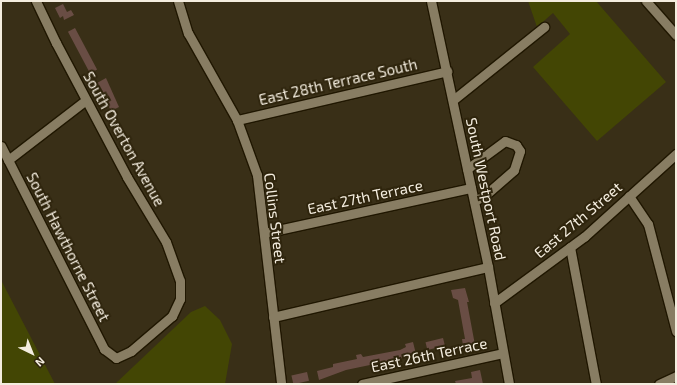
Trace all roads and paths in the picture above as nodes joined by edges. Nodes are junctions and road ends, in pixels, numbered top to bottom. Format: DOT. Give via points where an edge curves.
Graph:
graph roads {
  1 [pos="36,1"];
  2 [pos="178,1"];
  3 [pos="431,1"];
  4 [pos="646,1"];
  5 [pos="544,27"];
  6 [pos="676,35"];
  7 [pos="447,71"];
  8 [pos="86,100"];
  9 [pos="453,100"];
  10 [pos="237,120"];
  11 [pos="1,146"];
  12 [pos="676,154"];
  13 [pos="8,160"];
  14 [pos="467,170"];
  15 [pos="471,188"];
  16 [pos="629,196"];
  17 [pos="474,201"];
  18 [pos="264,233"];
  19 [pos="570,247"];
  20 [pos="488,267"];
  21 [pos="494,303"];
  22 [pos="273,317"];
  23 [pos="676,331"];
  24 [pos="503,353"];
  25 [pos="114,357"];
  26 [pos="676,376"];
  27 [pos="281,384"];
  28 [pos="362,384"];
  29 [pos="509,384"];
  30 [pos="596,384"];
  31 [pos="659,384"];
  1 -- 8 [label="street, South Overton Avenue"];
  2 -- 10 [label="street, Collins Street" via="190,38"];
  3 -- 7 [label="street, South Westport Road"];
  4 -- 6 [label="street"];
  5 -- 9 [label="street"];
  7 -- 9 [label="street, South Westport Road"];
  7 -- 10 [label="street, East 28th Terrace South"];
  8 -- 13 [label="street"];
  8 -- 25 [label="street, South Overton Avenue" via="166,242 180,280 177,308 166,323 131,351"];
  9 -- 14 [label="street, South Westport Road"];
  10 -- 18 [label="street, Collins Street" via="257,176"];
  11 -- 13 [label="street, South Hawthorne Street"];
  12 -- 16 [label="street, East 27th Street"];
  13 -- 25 [label="street, South Hawthorne Street" via="104,349"];
  14 -- 15 [label="street, South Westport Road"];
  14 -- 17 [label="street" via="505,141 520,151 514,170 484,196"];
  15 -- 17 [label="street, South Westport Road"];
  15 -- 18 [label="street, East 27th Terrace"];
  16 -- 19 [label="street, East 27th Street"];
  16 -- 23 [label="street" via="648,224"];
  17 -- 20 [label="street, South Westport Road"];
  18 -- 22 [label="street, Collins Street"];
  19 -- 21 [label="street, East 27th Street"];
  19 -- 30 [label="street"];
  20 -- 21 [label="street, South Westport Road"];
  20 -- 22 [label="street"];
  21 -- 24 [label="street, South Westport Road"];
  22 -- 27 [label="street, Collins Street"];
  24 -- 28 [label="street, East 26th Terrace"];
  24 -- 29 [label="street, South Westport Road"];
  26 -- 31 [label="street"];
}
